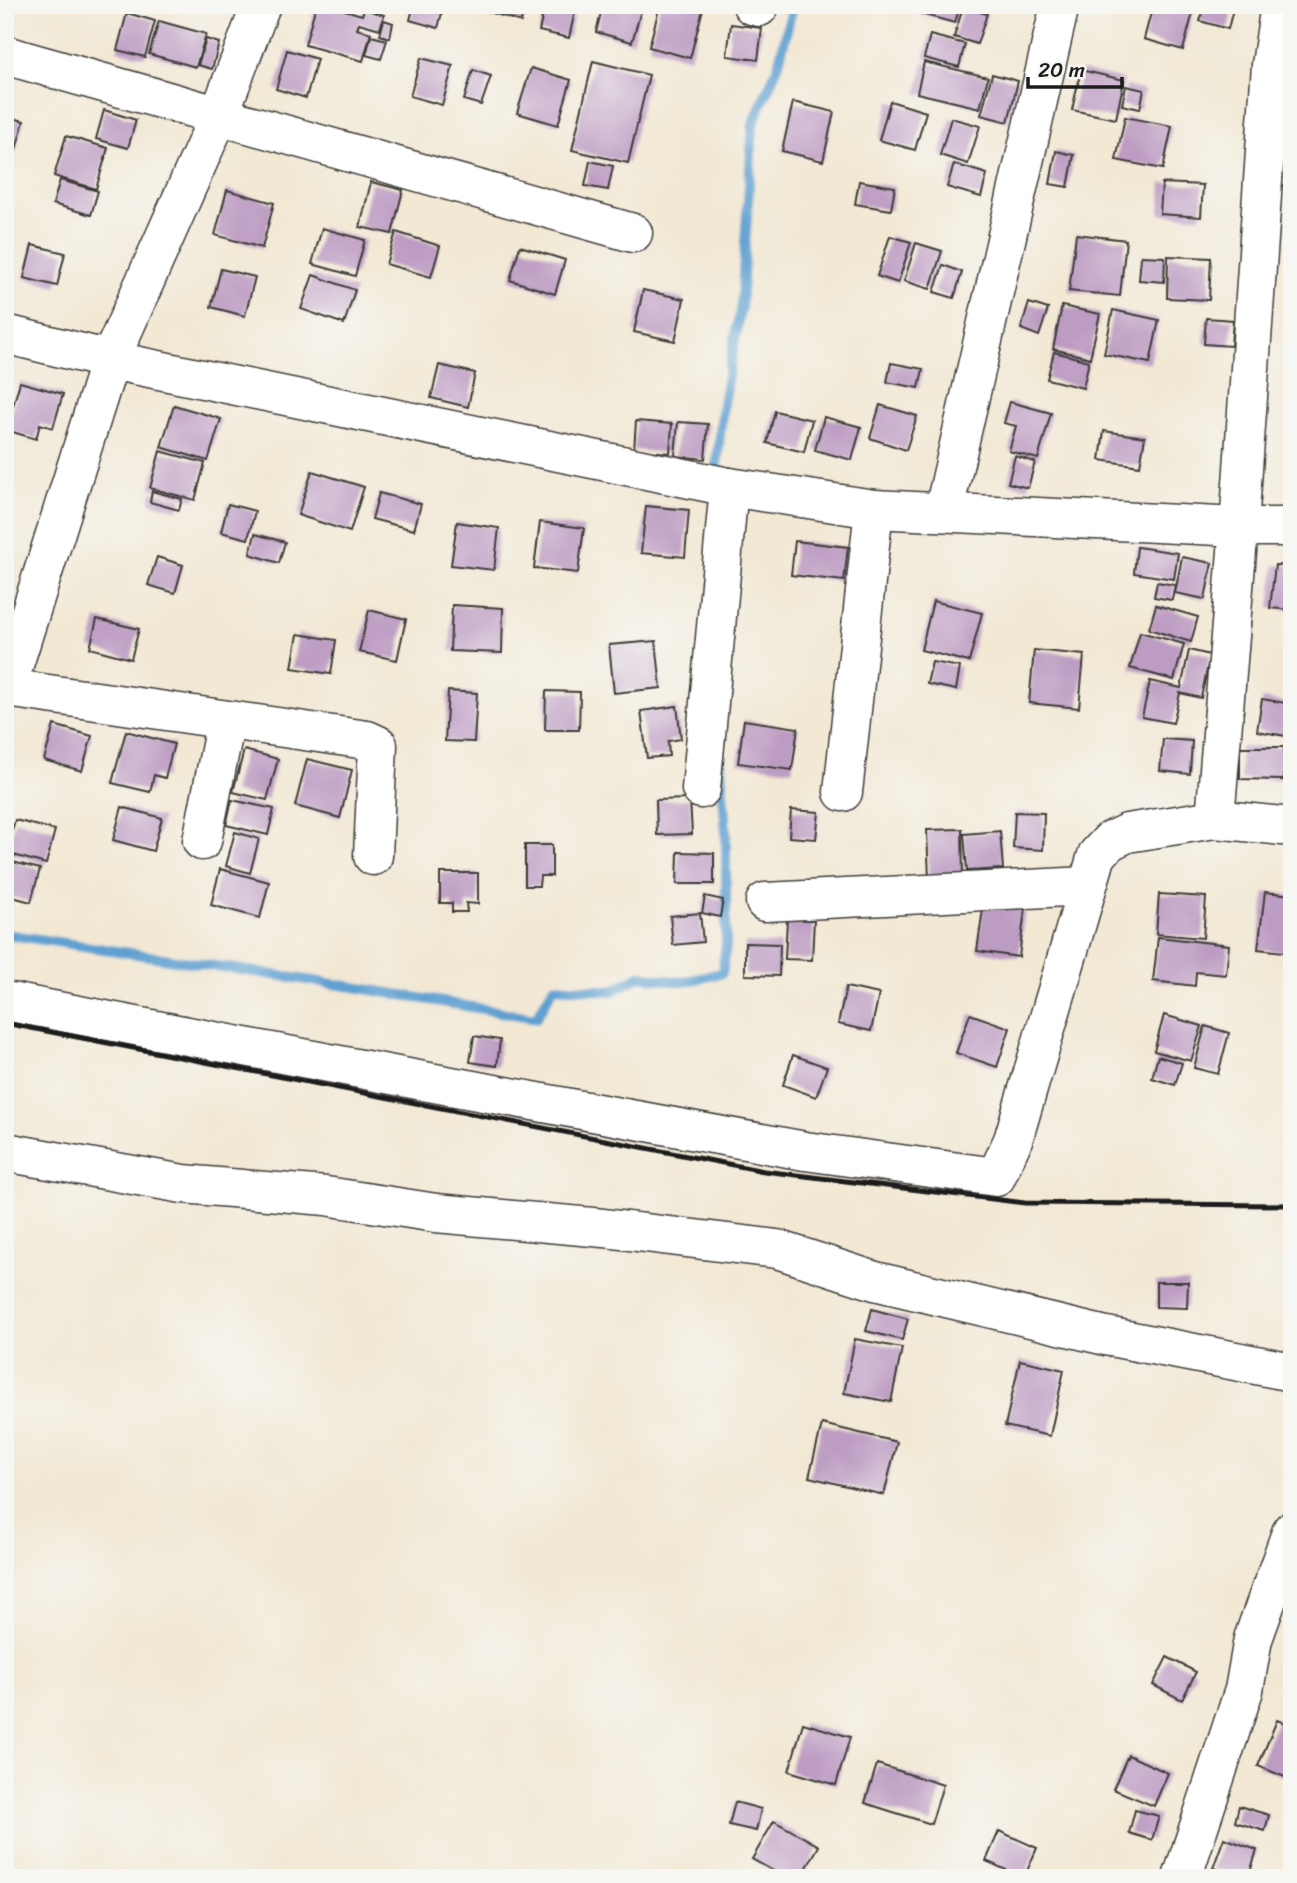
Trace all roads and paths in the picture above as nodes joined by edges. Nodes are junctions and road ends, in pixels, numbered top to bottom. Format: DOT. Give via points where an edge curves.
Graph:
graph roads {
  1 [pos="261,5"];
  2 [pos="1060,5"];
  3 [pos="1281,5"];
  4 [pos="1292,7"];
  5 [pos="5,55"];
  6 [pos="219,115"];
  7 [pos="633,233"];
  8 [pos="5,334"];
  9 [pos="110,360"];
  10 [pos="729,487"];
  11 [pos="874,509"];
  12 [pos="944,510"];
  13 [pos="1239,527"];
  14 [pos="1292,527"];
  15 [pos="18,611"];
  16 [pos="6,691"];
  17 [pos="226,720"];
  18 [pos="701,789"];
  19 [pos="843,792"];
  20 [pos="1215,820"];
  21 [pos="1292,827"];
  22 [pos="202,841"];
  23 [pos="373,856"];
  24 [pos="1087,886"];
  25 [pos="765,902"];
  26 [pos="5,1001"];
  27 [pos="5,1152"];
  28 [pos="1292,1372"];
  29 [pos="1292,1530"];
  30 [pos="1182,1878"];
  1 -- 6 [label="street"];
  2 -- 12 [label="street"];
  3 -- 4 [label="street"];
  3 -- 13 [label="street" via="1271,65"];
  5 -- 6 [label="street"];
  6 -- 7 [label="street"];
  6 -- 9 [label="street"];
  8 -- 9 [label="street"];
  9 -- 10 [label="street"];
  9 -- 15 [label="street"];
  10 -- 11 [label="street"];
  10 -- 18 [label="street"];
  11 -- 12 [label="street"];
  11 -- 19 [label="street"];
  12 -- 13 [label="street"];
  13 -- 14 [label="street"];
  13 -- 20 [label="street"];
  15 -- 16 [label="street"];
  16 -- 17 [label="street"];
  17 -- 22 [label="street"];
  17 -- 23 [label="street" via="378,745"];
  20 -- 21 [label="street"];
  20 -- 24 [label="street" via="1128,833 1110,841 1097,855"];
  24 -- 25 [label="street"];
  24 -- 26 [label="street" via="1013,1140 996,1177 805,1151"];
  27 -- 28 [label="street" via="183,1184 326,1196 436,1213 777,1249 902,1288 1106,1336"];
  29 -- 30 [label="street" via="1253,1639 1244,1690"];
}
